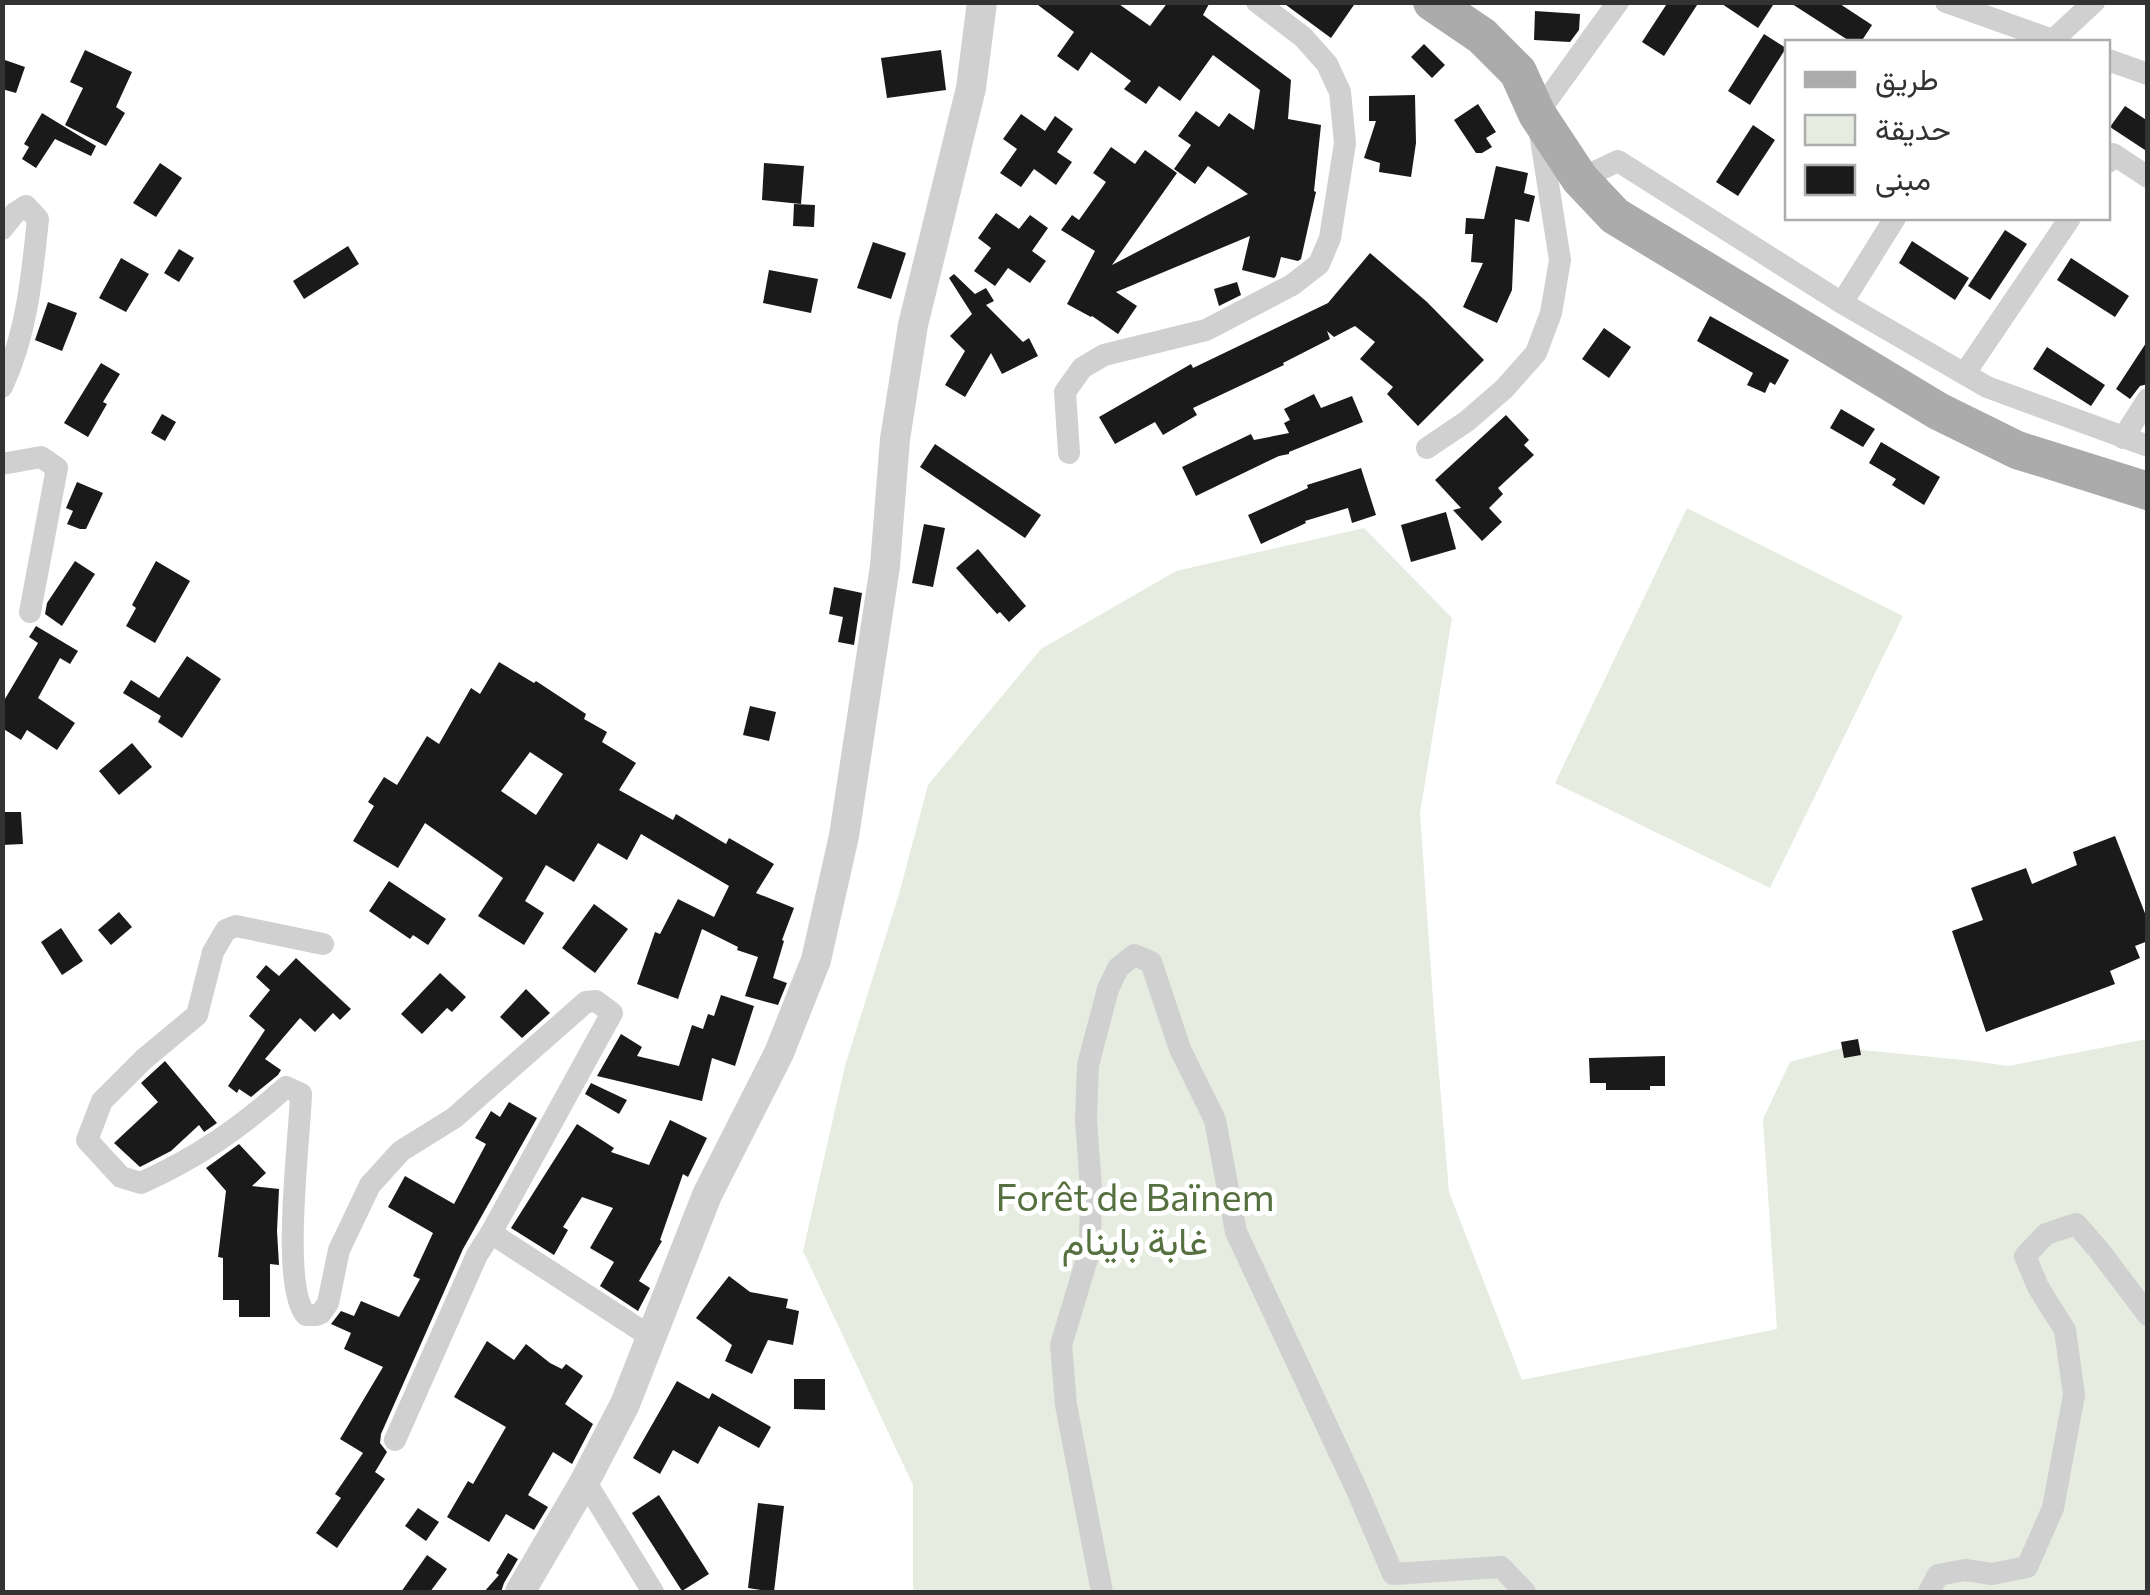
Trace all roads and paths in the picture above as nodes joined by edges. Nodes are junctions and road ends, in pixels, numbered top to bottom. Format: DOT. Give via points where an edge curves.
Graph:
graph roads {
  1 [pos="982,2"];
  2 [pos="1257,2"];
  3 [pos="1432,2"];
  4 [pos="1618,2"];
  5 [pos="1946,2"];
  6 [pos="2094,2"];
  7 [pos="2050,40"];
  8 [pos="2057,40"];
  9 [pos="2110,61"];
  10 [pos="2148,74"];
  11 [pos="1537,114"];
  12 [pos="2110,159"];
  13 [pos="2148,177"];
  14 [pos="1580,179"];
  15 [pos="1895,220"];
  16 [pos="2069,220"];
  17 [pos="2,228"];
  18 [pos="1842,303"];
  19 [pos="1966,373"];
  20 [pos="2,387"];
  21 [pos="2148,399"];
  22 [pos="2122,438"];
  23 [pos="2148,446"];
  24 [pos="1427,448"];
  25 [pos="1069,452"];
  26 [pos="2,464"];
  27 [pos="2148,491"];
  28 [pos="30,612"];
  29 [pos="323,944"];
  30 [pos="492,1233"];
  31 [pos="2148,1315"];
  32 [pos="651,1337"];
  33 [pos="395,1440"];
  34 [pos="584,1481"];
  35 [pos="648,1589"];
  36 [pos="520,1592"];
  37 [pos="1102,1592"];
  38 [pos="1525,1592"];
  39 [pos="1929,1592"];
  1 -- 32 [label="street" via="971,88 914,326 847,817 816,960 779,1053 707,1195"];
  2 -- 25 [label="street" via="1327,64 1340,92 1345,143 1330,238 1319,264 1292,285 1206,330 1104,355 1082,368 1066,392"];
  3 -- 11 [label="main road" via="1482,36 1518,72"];
  4 -- 11 [label="street"];
  5 -- 7 [label="street"];
  6 -- 8 [label="street"];
  9 -- 10 [label="street"];
  11 -- 14 [label="main road"];
  11 -- 24 [label="street" via="1560,260 1551,313 1536,353 1504,389"];
  12 -- 13 [label="street" via="2113,154"];
  14 -- 18 [label="street" via="1618,161"];
  14 -- 27 [label="main road" via="1615,216 1938,410 2017,450"];
  15 -- 18 [label="street"];
  16 -- 19 [label="street"];
  17 -- 20 [label="street" via="26,206 38,219 28,309"];
  18 -- 19 [label="street"];
  19 -- 22 [label="street"];
  21 -- 22 [label="street"];
  22 -- 23 [label="street"];
  26 -- 28 [label="street" via="41,457 57,468"];
  29 -- 30 [label="street" via="236,926 226,930 213,952 197,1015 102,1102 87,1140 121,1177 141,1184 186,1162 286,1086 302,1094 294,1280 300,1309 316,1315 328,1302 339,1250 370,1185 400,1151 454,1118 596,1000 612,1013"];
  30 -- 32 [label="street"];
  30 -- 33 [label="street" via="476,1255"];
  31 -- 39 [label="street" via="2076,1224 2046,1234 2025,1256 2064,1330 2074,1395 2053,1508 2027,1567 1938,1576"];
  32 -- 34 [label="street"];
  34 -- 35 [label="street"];
  34 -- 36 [label="street"];
  37 -- 38 [label="street" via="1061,1345 1090,1249 1088,1065 1108,989 1134,955 1151,962 1180,1049 1215,1120 1236,1232 1393,1574 1501,1567"];
}
